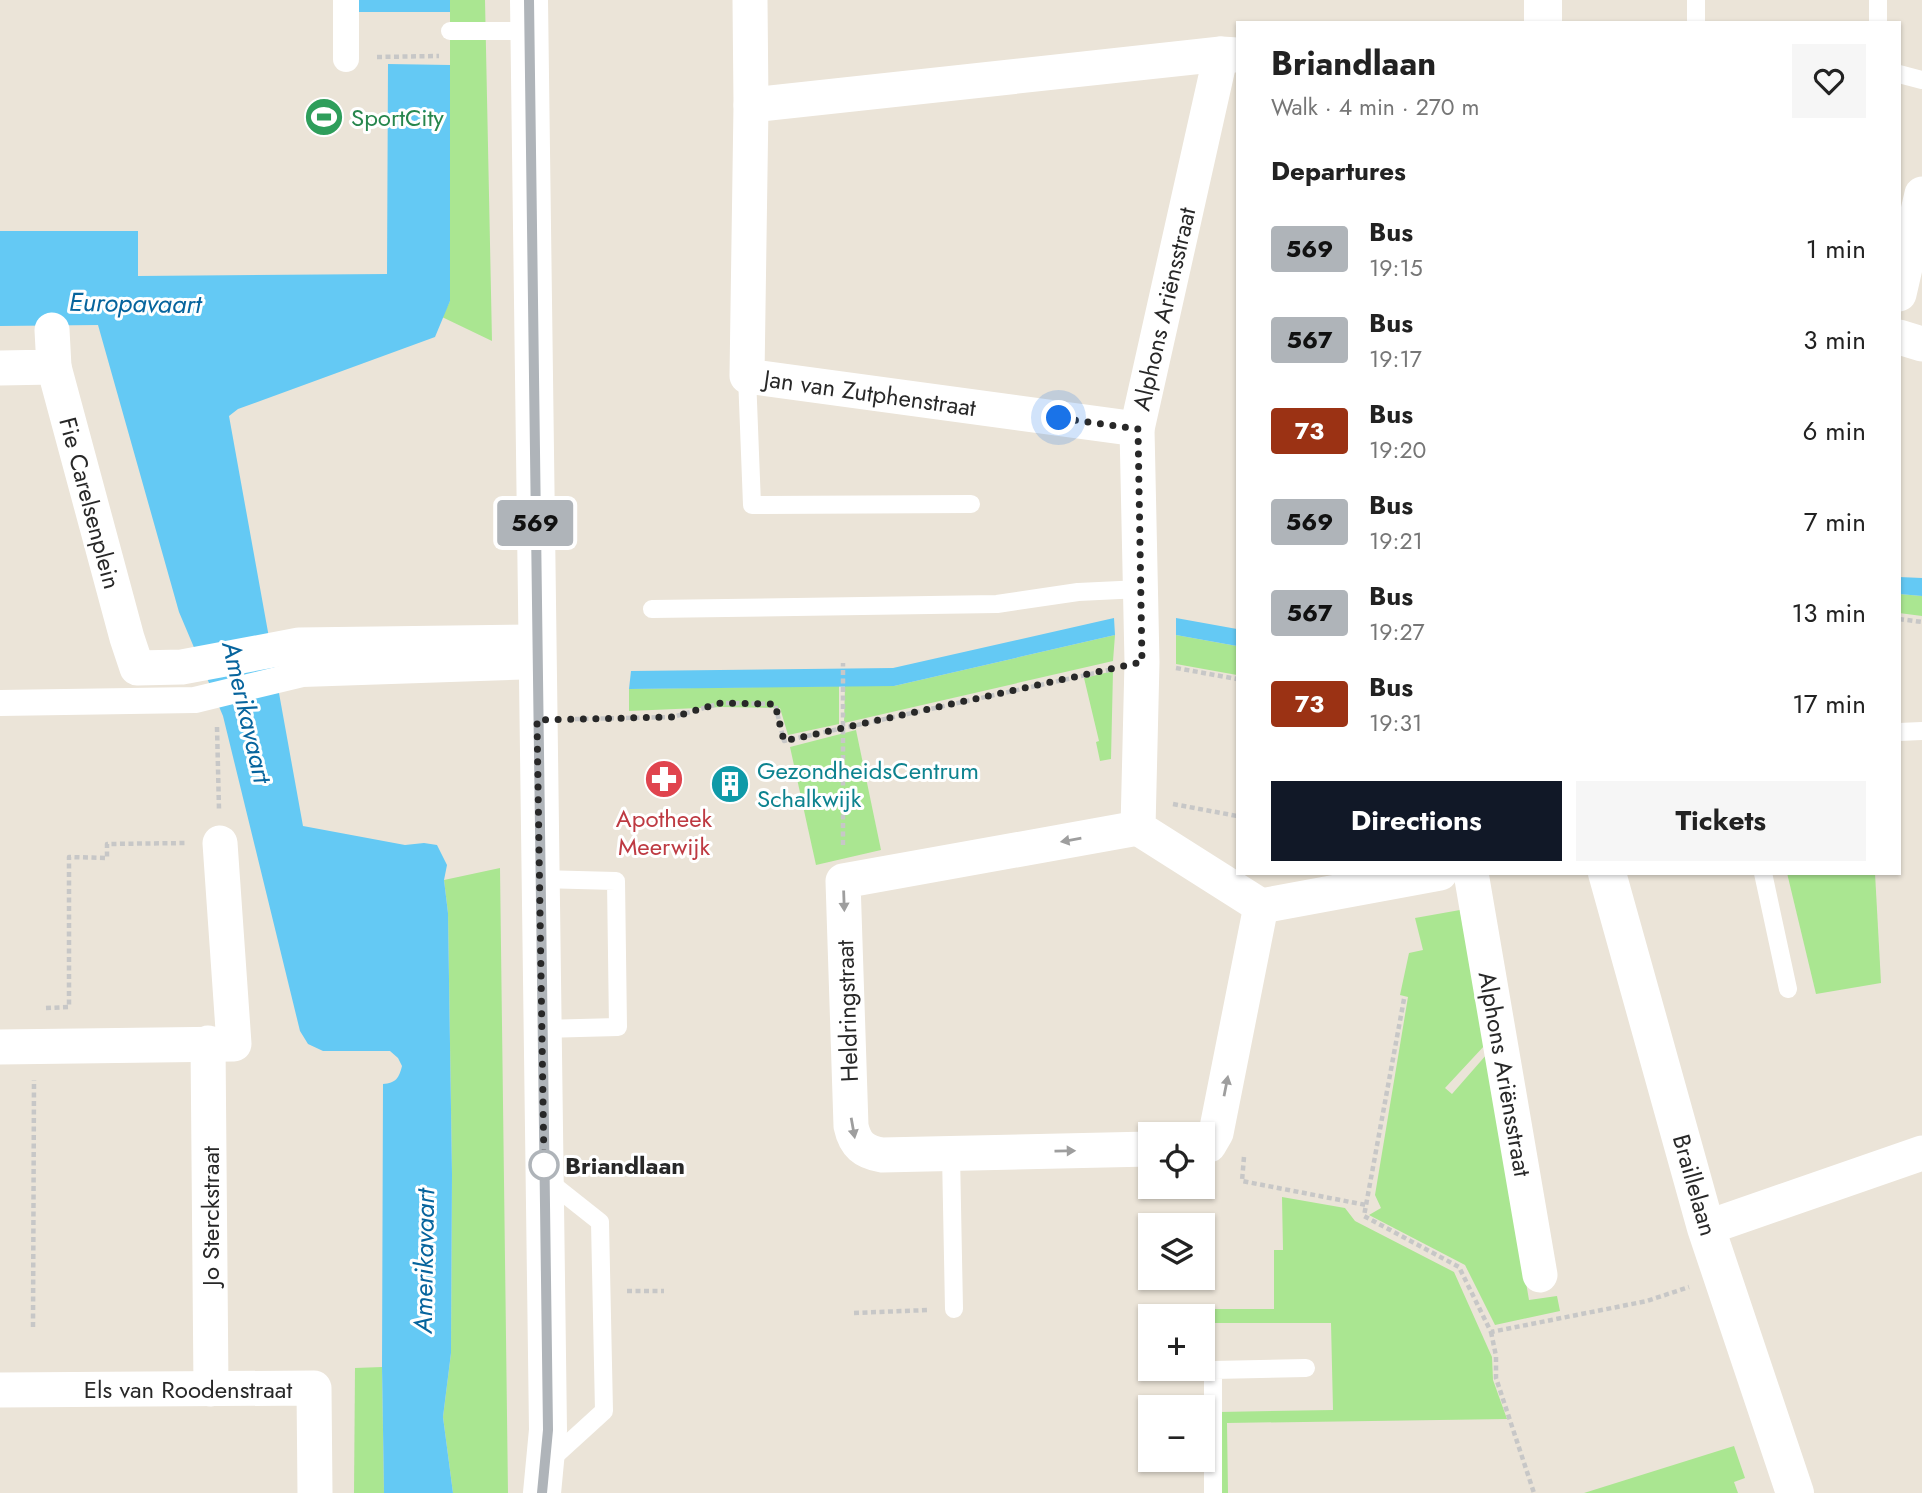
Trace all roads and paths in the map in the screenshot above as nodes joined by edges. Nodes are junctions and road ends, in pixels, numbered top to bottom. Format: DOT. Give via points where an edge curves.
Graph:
graph roads {
  1 [pos="346,0"];
  2 [pos="750,0"];
  3 [pos="1542,0"];
  4 [pos="1696,0"];
  5 [pos="1878,0"];
  6 [pos="529,16"];
  7 [pos="1543,21"];
  8 [pos="1696,21"];
  9 [pos="1878,21"];
  10 [pos="450,30"];
  11 [pos="1229,55"];
  12 [pos="345,59"];
  13 [pos="1901,75"];
  14 [pos="1922,80"];
  15 [pos="751,105"];
  16 [pos="1922,194"];
  17 [pos="1901,285"];
  18 [pos="52,330"];
  19 [pos="1901,338"];
  20 [pos="1922,344"];
  21 [pos="0,368"];
  22 [pos="54,368"];
  23 [pos="747,376"];
  24 [pos="1138,429"];
  25 [pos="971,504"];
  26 [pos="1141,589"];
  27 [pos="652,609"];
  28 [pos="1901,619"];
  29 [pos="1922,622"];
  30 [pos="537,654"];
  31 [pos="300,660"];
  32 [pos="1142,662"];
  33 [pos="843,663"];
  34 [pos="1236,679"];
  35 [pos="195,700"];
  36 [pos="0,703"];
  37 [pos="537,720"];
  38 [pos="842,728"];
  39 [pos="1922,731"];
  40 [pos="1901,732"];
  41 [pos="1139,813"];
  42 [pos="1236,816"];
  43 [pos="220,842"];
  44 [pos="1429,875"];
  45 [pos="1471,875"];
  46 [pos="1608,875"];
  47 [pos="1763,875"];
  48 [pos="540,879"];
  49 [pos="843,881"];
  50 [pos="1261,906"];
  51 [pos="1788,989"];
  52 [pos="1404,999"];
  53 [pos="542,1028"];
  54 [pos="208,1043"];
  55 [pos="17,1047"];
  56 [pos="1215,1135"];
  57 [pos="1138,1149"];
  58 [pos="1245,1151"];
  59 [pos="1922,1153"];
  60 [pos="951,1154"];
  61 [pos="544,1178"];
  62 [pos="1366,1205"];
  63 [pos="1706,1228"];
  64 [pos="1540,1275"];
  65 [pos="1722,1275"];
  66 [pos="602,1291"];
  67 [pos="664,1291"];
  68 [pos="954,1309"];
  69 [pos="854,1313"];
  70 [pos="33,1328"];
  71 [pos="1491,1332"];
  72 [pos="1306,1368"];
  73 [pos="0,1390"];
  74 [pos="211,1390"];
  75 [pos="543,1479"];
  76 [pos="315,1493"];
  77 [pos="1213,1493"];
  78 [pos="1534,1493"];
  79 [pos="1795,1493"];
  1 -- 12 [label="street"];
  2 -- 15 [label="street, Jan van Zutphenstraat"];
  3 -- 7 [label="street"];
  4 -- 8 [label="lane"];
  5 -- 9 [label="lane"];
  6 -- 10 [label="lane"];
  6 -- 30 [label="street"];
  11 -- 15 [label="street"];
  11 -- 24 [label="street, Alphons Ariënsstraat"];
  13 -- 14 [label="lane"];
  15 -- 23 [label="street, Jan van Zutphenstraat"];
  16 -- 17 [label="street"];
  18 -- 22 [label="street, Fie Carelsenplein"];
  19 -- 20 [label="street"];
  21 -- 22 [label="street"];
  22 -- 31 [label="street, Fie Carelsenplein" via="137,668"];
  23 -- 24 [label="street, Jan van Zutphenstraat"];
  23 -- 25 [label="lane" via="752,505"];
  24 -- 26 [label="street, Alphons Ariënsstraat"];
  26 -- 27 [label="lane" via="1078,592 997,604"];
  26 -- 32 [label="street, Alphons Ariënsstraat"];
  28 -- 29 [label="path"];
  30 -- 31 [label="street"];
  30 -- 37 [label="street"];
  31 -- 35 [label="street"];
  32 -- 34 [label="path"];
  32 -- 38 [label="path"];
  32 -- 41 [label="street, Alphons Ariënsstraat"];
  33 -- 38 [label="path"];
  35 -- 36 [label="street"];
  35 -- 43 [label="path" via="200,709 216,709"];
  37 -- 38 [label="path" via="673,717 721,703 775,704 784,741"];
  37 -- 48 [label="street"];
  38 -- 49 [label="path"];
  39 -- 40 [label="lane"];
  41 -- 42 [label="path"];
  41 -- 49 [label="street, one-way"];
  41 -- 50 [label="street"];
  43 -- 54 [label="street" via="234,1044"];
  43 -- 55 [label="path" via="107,844 107,858 69,857 69,1007 32,1009"];
  44 -- 50 [label="street"];
  45 -- 64 [label="street, Alphons Ariënsstraat"];
  46 -- 63 [label="street, Braillelaan"];
  47 -- 51 [label="lane"];
  48 -- 53 [label="street"];
  48 -- 53 [label="lane" via="616,881 618,1014 618,1027"];
  49 -- 60 [label="street, Heldringstraat, one-way" via="854,1139 862,1148 883,1156"];
  56 -- 50 [label="street, one-way"];
  52 -- 62 [label="path"];
  53 -- 61 [label="street"];
  54 -- 55 [label="street"];
  54 -- 74 [label="street, Jo Sterckstraat"];
  55 -- 70 [label="path"];
  60 -- 57 [label="street, Heldringstraat, one-way"];
  58 -- 62 [label="path" via="1242,1181"];
  59 -- 63 [label="street"];
  60 -- 68 [label="lane"];
  61 -- 66 [label="lane" via="600,1222"];
  61 -- 75 [label="street" via="548,1430"];
  62 -- 71 [label="path" via="1363,1216 1459,1267"];
  63 -- 65 [label="street, Braillelaan"];
  65 -- 71 [label="path" via="1647,1301"];
  65 -- 79 [label="street, Braillelaan"];
  66 -- 67 [label="path"];
  66 -- 75 [label="lane" via="604,1410"];
  68 -- 69 [label="path"];
  71 -- 78 [label="path" via="1496,1378"];
  72 -- 77 [label="lane" via="1213,1370"];
  73 -- 74 [label="street, Els van Roodenstraat"];
  74 -- 76 [label="street, Els van Roodenstraat" via="314,1388"];
}
